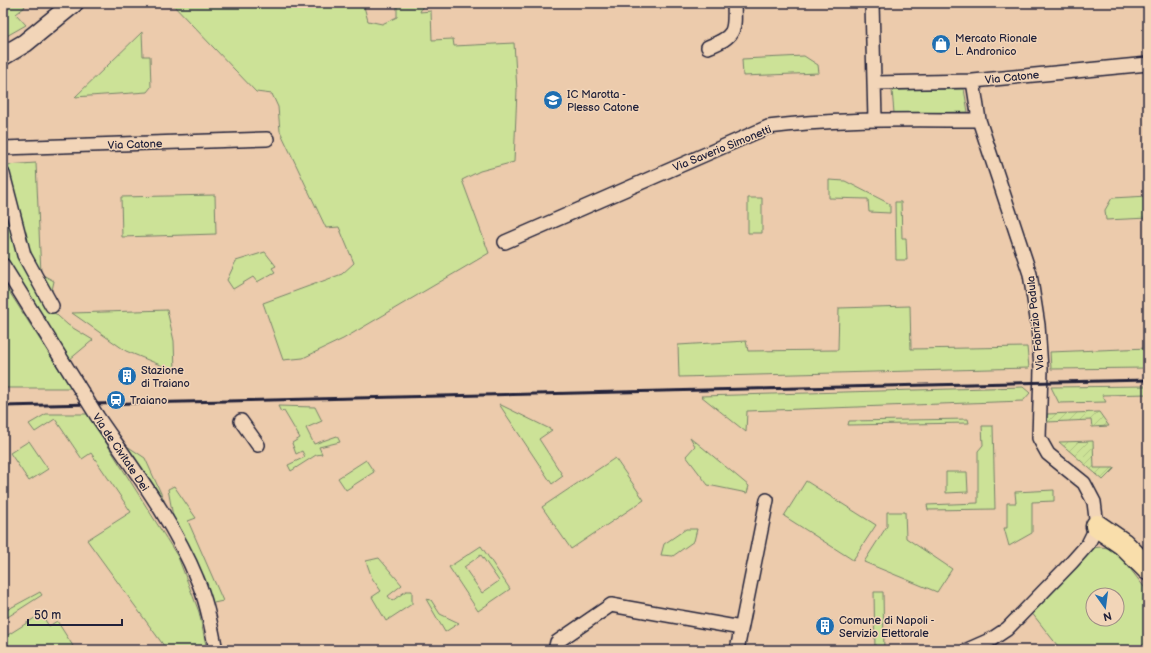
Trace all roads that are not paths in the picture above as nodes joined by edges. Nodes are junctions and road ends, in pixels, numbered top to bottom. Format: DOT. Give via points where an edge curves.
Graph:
graph roads {
  1 [pos="74,3"];
  2 [pos="734,3"];
  3 [pos="872,3"];
  4 [pos="708,47"];
  5 [pos="3,56"];
  6 [pos="1148,64"];
  7 [pos="973,81"];
  8 [pos="875,83"];
  9 [pos="875,120"];
  10 [pos="978,120"];
  11 [pos="267,139"];
  12 [pos="3,148"];
  13 [pos="3,174"];
  14 [pos="505,242"];
  15 [pos="3,265"];
  16 [pos="52,306"];
  17 [pos="241,421"];
  18 [pos="258,444"];
  19 [pos="767,500"];
  20 [pos="1097,526"];
  21 [pos="1148,569"];
  22 [pos="742,628"];
  23 [pos="216,650"];
  24 [pos="556,650"];
  25 [pos="737,650"];
  26 [pos="967,650"];
  1 -- 5 [label="street" via="25,43"];
  2 -- 4 [label="street" via="735,28 729,36"];
  3 -- 8 [label="street"];
  6 -- 7 [label="street, Via Catone"];
  7 -- 8 [label="street, Via Catone"];
  7 -- 10 [label="street, Via Fabrizio Padula"];
  8 -- 9 [label="street"];
  9 -- 10 [label="street, Via Saverio Simonetti"];
  9 -- 14 [label="street, Via Saverio Simonetti" via="768,127"];
  10 -- 20 [label="street, Via Fabrizio Padula" via="1030,274 1038,325 1041,369 1038,438 1048,454 1084,482 1094,502"];
  11 -- 12 [label="street, Via Catone"];
  13 -- 16 [label="street" via="24,255"];
  15 -- 23 [label="street, Via de Civitate Dei, bridge" via="97,416 168,522 197,579 208,612"];
  17 -- 18 [label="street"];
  19 -- 22 [label="street"];
  20 -- 21 [label="highway" via="1123,544"];
  20 -- 26 [label="street" via="1088,544 1008,628 992,639"];
  22 -- 24 [label="street" via="611,605 556,642"];
  22 -- 25 [label="street"];
}
